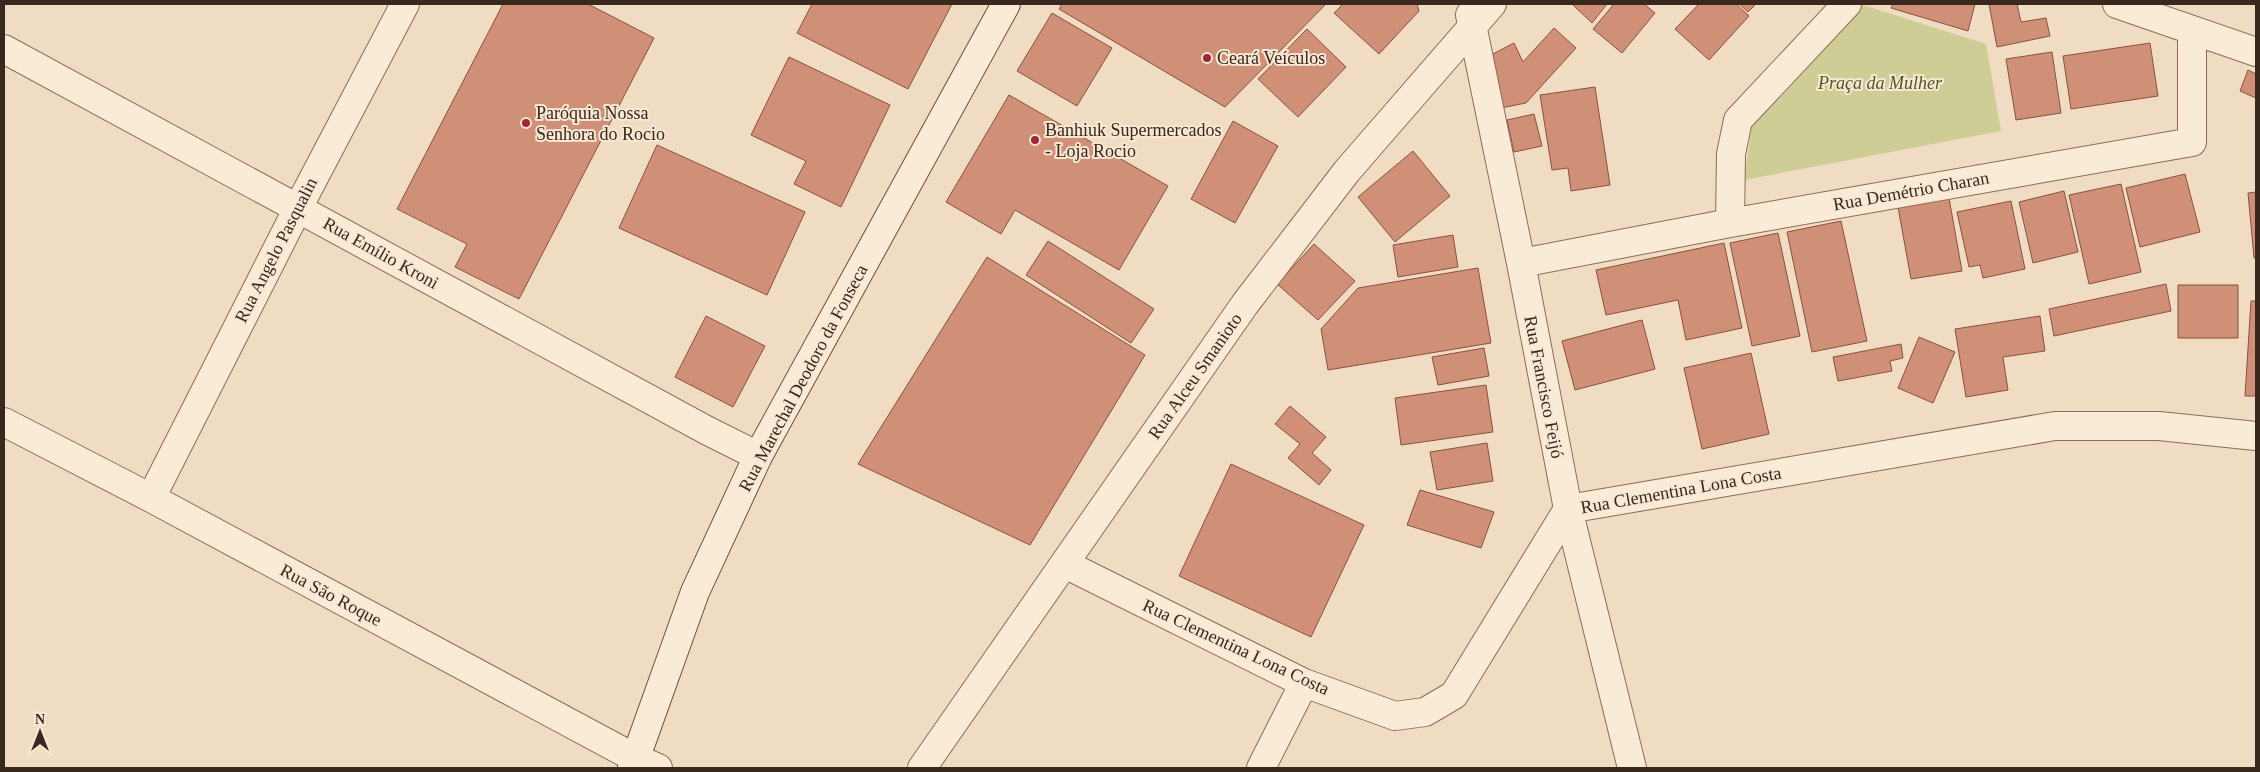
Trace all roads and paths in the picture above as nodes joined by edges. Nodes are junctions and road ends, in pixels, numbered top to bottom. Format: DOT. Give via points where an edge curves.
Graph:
graph roads {
  1 [pos="404,4"];
  2 [pos="1006,4"];
  3 [pos="1492,4"];
  4 [pos="1847,4"];
  5 [pos="2117,4"];
  6 [pos="1470,15"];
  7 [pos="2192,31"];
  8 [pos="4,49"];
  9 [pos="2256,52"];
  10 [pos="298,208"];
  11 [pos="1730,223"];
  12 [pos="1521,263"];
  13 [pos="4,422"];
  14 [pos="2256,436"];
  15 [pos="758,456"];
  16 [pos="151,498"];
  17 [pos="1568,509"];
  18 [pos="1065,564"];
  19 [pos="1304,683"];
  20 [pos="642,765"];
  21 [pos="922,768"];
  22 [pos="1261,768"];
  23 [pos="1632,768"];
  1 -- 10 [label="street, Rua Angelo Pasqualin"];
  2 -- 15 [label="street, Rua Marechal Deodoro da Fonseca"];
  3 -- 6 [label="street, Rua Alceu Smanioto"];
  4 -- 11 [label="street" via="1738,120 1731,154"];
  5 -- 7 [label="street"];
  6 -- 12 [label="street, Rua Francisco Feijó"];
  6 -- 18 [label="street, Rua Alceu Smanioto" via="1245,304"];
  7 -- 9 [label="street"];
  7 -- 11 [label="street, Rua Demétrio Charan" via="2192,142"];
  8 -- 10 [label="street, Rua Emílio Kroni"];
  10 -- 15 [label="street, Rua Emílio Kroni"];
  10 -- 16 [label="street, Rua Angelo Pasqualin"];
  11 -- 12 [label="street, Rua Demétrio Charan"];
  12 -- 17 [label="street, Rua Francisco Feijó"];
  13 -- 16 [label="street, Rua São Roque"];
  14 -- 17 [label="street, Rua Clementina Lona Costa" via="2159,426 2056,426"];
  15 -- 20 [label="street, Rua Marechal Deodoro da Fonseca" via="696,592"];
  16 -- 20 [label="street, Rua São Roque"];
  17 -- 19 [label="street, Rua Clementina Lona Costa" via="1454,695 1425,712 1395,716"];
  17 -- 23 [label="street, Rua Francisco Feijó"];
  18 -- 19 [label="street, Rua Clementina Lona Costa"];
  18 -- 21 [label="street, Rua Alceu Smanioto"];
  19 -- 22 [label="street"];
}
